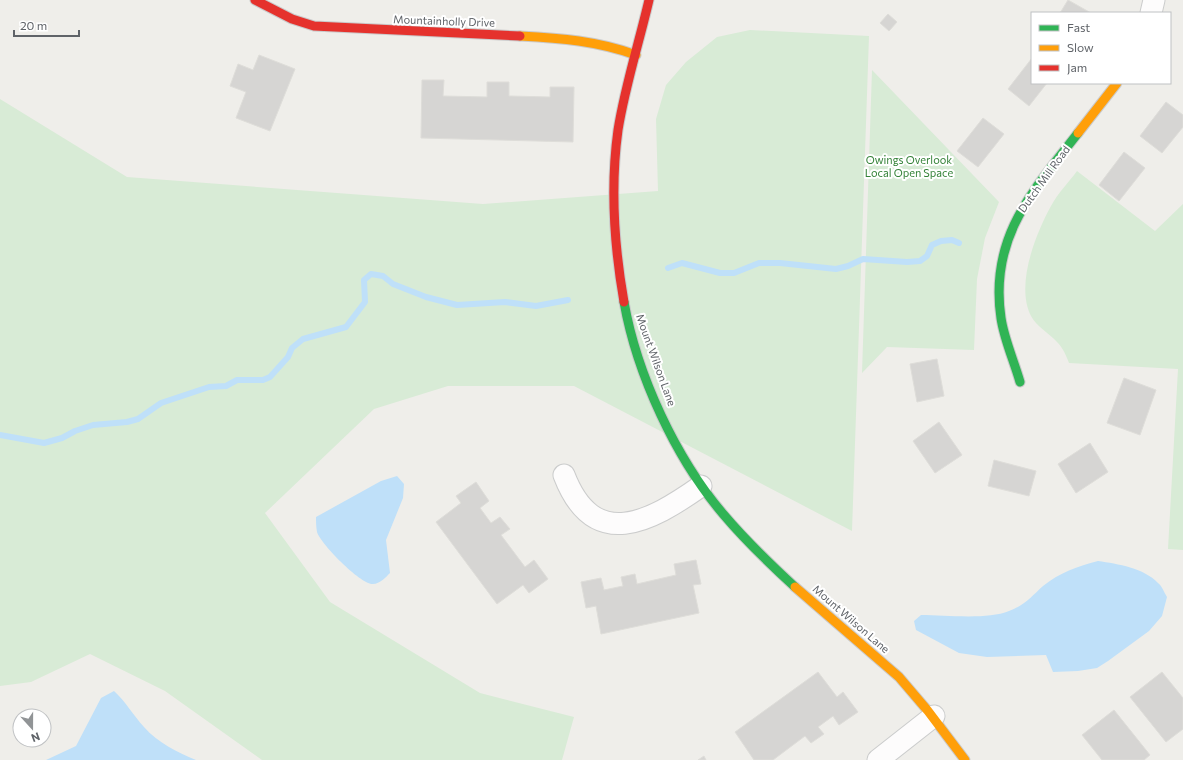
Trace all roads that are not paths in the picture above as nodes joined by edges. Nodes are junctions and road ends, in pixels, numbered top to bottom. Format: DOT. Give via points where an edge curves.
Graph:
graph roads {
  1 [pos="255,0"];
  2 [pos="648,0"];
  3 [pos="1154,0"];
  4 [pos="1151,12"];
  5 [pos="636,55"];
  6 [pos="1116,84"];
  7 [pos="1020,382"];
  8 [pos="564,475"];
  9 [pos="701,486"];
  10 [pos="934,716"];
  11 [pos="878,760"];
  12 [pos="965,760"];
  1 -- 5 [label="street, Mountainholly Drive" via="292,19 314,26 566,38 612,46"];
  2 -- 5 [label="street, Mount Wilson Lane"];
  3 -- 4 [label="street"];
  5 -- 9 [label="street, Mount Wilson Lane" via="616,147 613,181 616,264 625,309 655,398 674,439"];
  6 -- 7 [label="street, Dutch Mill Road" via="1041,181 1020,211 1007,240 1000,269 1001,319"];
  8 -- 9 [label="street" via="578,502 588,514 604,523 620,524 656,515"];
  9 -- 10 [label="street, Mount Wilson Lane" via="759,554 903,682"];
  10 -- 11 [label="street"];
  10 -- 12 [label="street, Mount Wilson Lane"];
}
